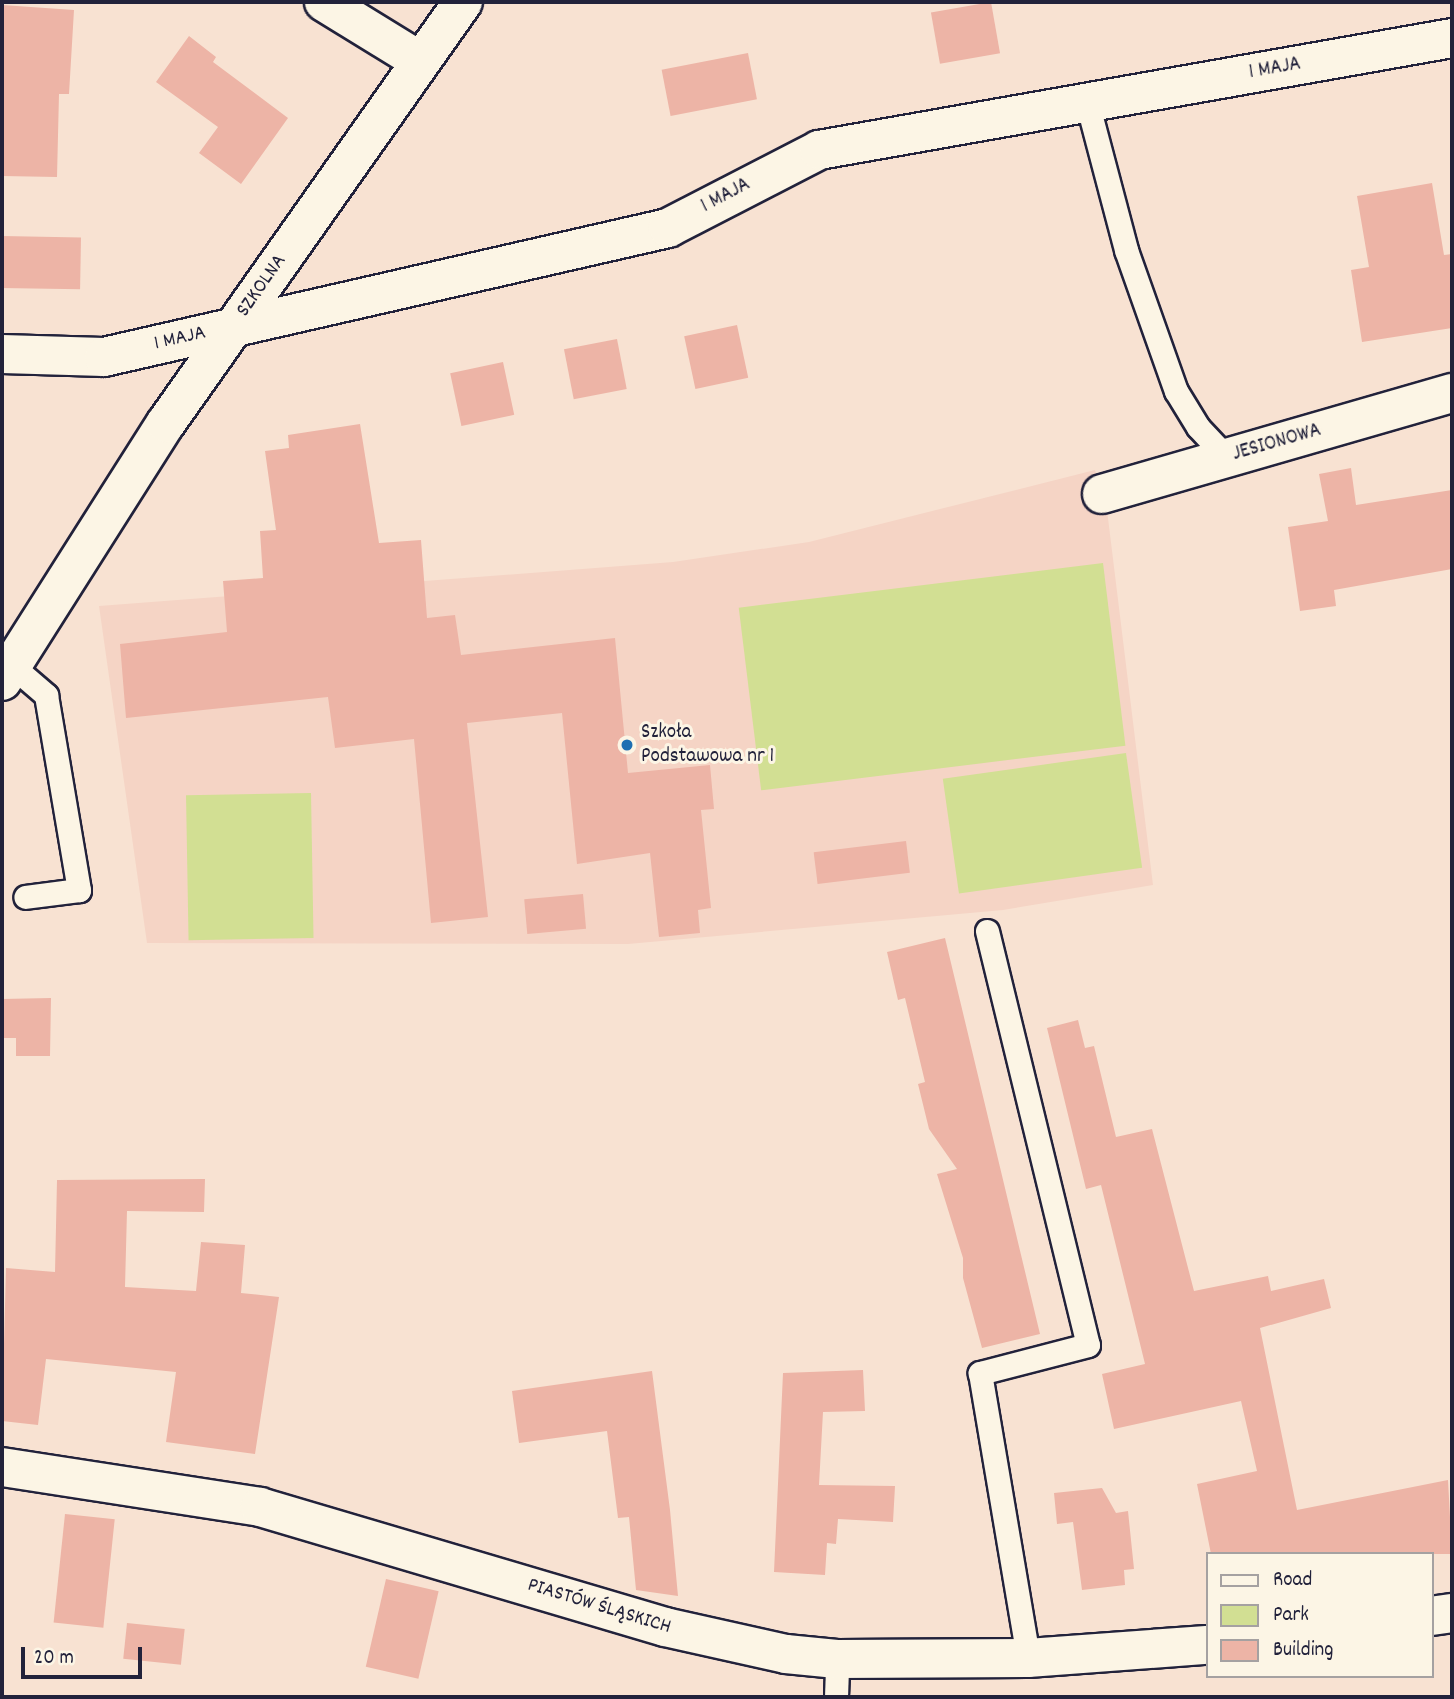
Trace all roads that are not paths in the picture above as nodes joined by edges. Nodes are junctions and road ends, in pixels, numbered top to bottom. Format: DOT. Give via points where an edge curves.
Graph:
graph roads {
  1 [pos="324,2"];
  2 [pos="463,2"];
  3 [pos="1452,37"];
  4 [pos="420,61"];
  5 [pos="1087,102"];
  6 [pos="233,327"];
  7 [pos="2,354"];
  8 [pos="1452,393"];
  9 [pos="1227,458"];
  10 [pos="1102,494"];
  11 [pos="6,673"];
  12 [pos="25,897"];
  13 [pos="987,931"];
  14 [pos="2,1467"];
  15 [pos="1452,1613"];
  16 [pos="1433,1616"];
  17 [pos="1206,1645"];
  18 [pos="1028,1658"];
  19 [pos="837,1659"];
  20 [pos="836,1697"];
  1 -- 4 [label="street"];
  2 -- 4 [label="street, SZKOLNA"];
  3 -- 5 [label="street, 1 MAJA"];
  4 -- 6 [label="street, SZKOLNA"];
  5 -- 6 [label="street, 1 MAJA" via="819,150 668,228"];
  5 -- 9 [label="lane" via="1126,250 1176,391 1198,427"];
  6 -- 7 [label="street, 1 MAJA" via="104,357"];
  6 -- 11 [label="street, SZKOLNA"];
  8 -- 9 [label="street, JESIONOWA"];
  9 -- 10 [label="street, JESIONOWA"];
  11 -- 12 [label="lane" via="46,695 79,890"];
  13 -- 18 [label="lane" via="1088,1345 980,1373"];
  14 -- 19 [label="street, PIASTÓW ŚLĄSKICH" via="260,1507 665,1627 786,1654"];
  15 -- 16 [label="street"];
  17 -- 18 [label="street, PIASTÓW ŚLĄSKICH"];
  18 -- 19 [label="street, PIASTÓW ŚLĄSKICH"];
  19 -- 20 [label="lane"];
}
